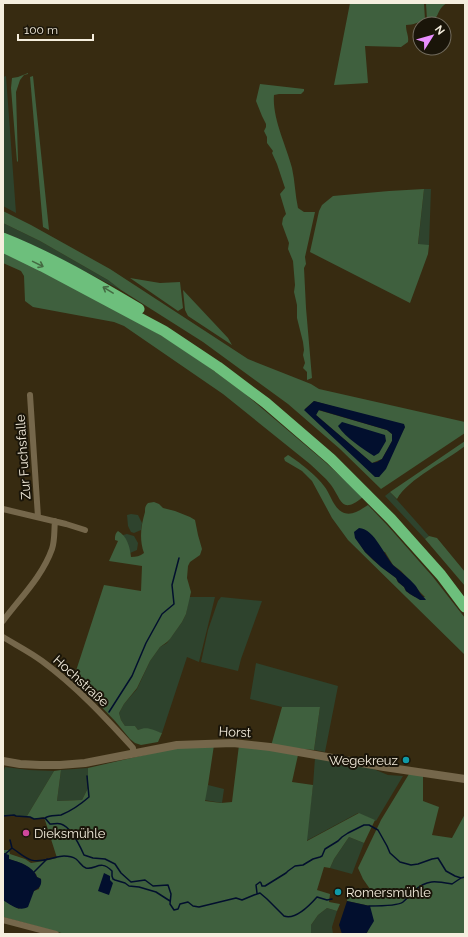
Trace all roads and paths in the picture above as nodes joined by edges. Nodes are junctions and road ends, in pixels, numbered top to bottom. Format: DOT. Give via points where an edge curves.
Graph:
graph roads {
  1 [pos="3,238"];
  2 [pos="3,247"];
  3 [pos="30,395"];
  4 [pos="3,509"];
  5 [pos="38,517"];
  6 [pos="54,521"];
  7 [pos="85,530"];
  8 [pos="465,595"];
  9 [pos="465,607"];
  10 [pos="3,621"];
  11 [pos="3,637"];
  12 [pos="133,753"];
  13 [pos="3,762"];
  14 [pos="465,779"];
  15 [pos="3,920"];
  16 [pos="56,934"];
  8 -- 1 [label="highway, one-way" via="404,524 342,461 255,386 201,348 109,291 54,261"];
  2 -- 9 [label="highway, one-way" via="164,331 218,367 266,404 331,459 391,519 441,575"];
  3 -- 5 [label="street, Zur Fuchsfalle"];
  4 -- 5 [label="street"];
  5 -- 6 [label="street"];
  6 -- 7 [label="street"];
  6 -- 10 [label="street" via="54,541 45,566"];
  11 -- 12 [label="street, Hochstraße" via="42,661 95,706 133,748"];
  12 -- 13 [label="street, Horst" via="85,763 60,765"];
  12 -- 14 [label="street, Horst" via="177,745 233,742"];
  15 -- 16 [label="street"];
}
